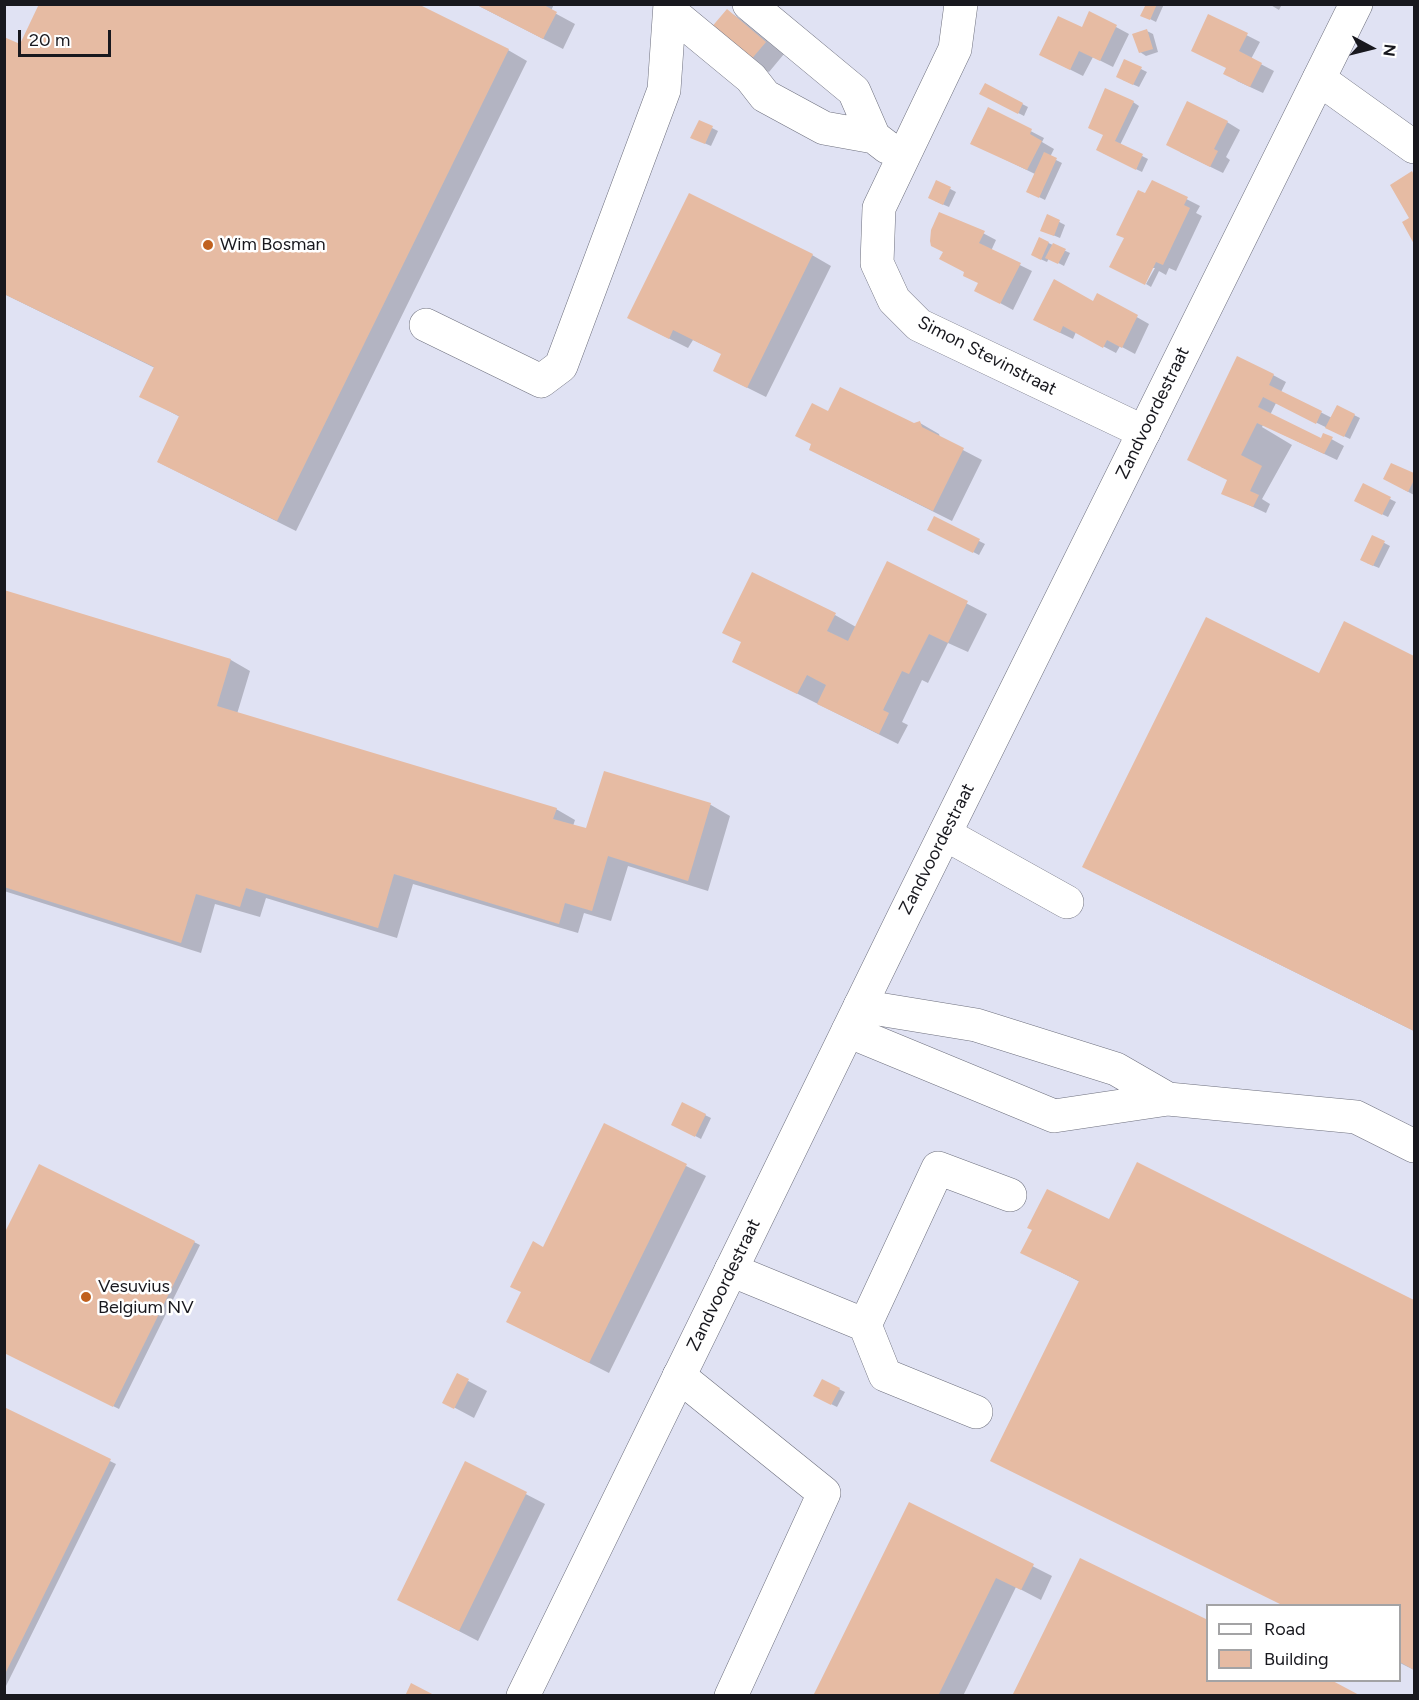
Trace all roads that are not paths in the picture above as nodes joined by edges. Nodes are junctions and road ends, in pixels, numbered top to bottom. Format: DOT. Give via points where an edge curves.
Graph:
graph roads {
  1 [pos="749,4"];
  2 [pos="961,4"];
  3 [pos="1356,4"];
  4 [pos="670,8"];
  5 [pos="1319,80"];
  6 [pos="874,136"];
  7 [pos="1414,147"];
  8 [pos="902,159"];
  9 [pos="426,325"];
  10 [pos="1144,432"];
  11 [pos="945,834"];
  12 [pos="1067,902"];
  13 [pos="854,1019"];
  14 [pos="1168,1099"];
  15 [pos="1414,1146"];
  16 [pos="1010,1196"];
  17 [pos="731,1270"];
  18 [pos="865,1324"];
  19 [pos="679,1376"];
  20 [pos="975,1412"];
  21 [pos="523,1695"];
  22 [pos="731,1695"];
  1 -- 6 [label="main road" via="854,91"];
  2 -- 8 [label="main road, Simon Stevinstraat" via="955,49"];
  3 -- 5 [label="main road, Zandvoordestraat"];
  4 -- 6 [label="main road" via="751,78 765,96 824,128"];
  4 -- 9 [label="main road" via="664,90 561,366 541,381"];
  5 -- 7 [label="main road"];
  5 -- 10 [label="main road, Zandvoordestraat"];
  6 -- 8 [label="main road"];
  8 -- 10 [label="main road, Simon Stevinstraat" via="879,208 877,263 894,300 919,325"];
  10 -- 11 [label="main road, Zandvoordestraat"];
  11 -- 12 [label="main road"];
  11 -- 13 [label="main road, Zandvoordestraat"];
  13 -- 14 [label="main road" via="976,1025 1116,1069"];
  13 -- 14 [label="main road" via="1054,1116"];
  13 -- 17 [label="main road, Zandvoordestraat"];
  14 -- 15 [label="main road" via="1356,1117"];
  16 -- 18 [label="main road" via="938,1168"];
  17 -- 18 [label="main road"];
  17 -- 19 [label="main road, Zandvoordestraat"];
  18 -- 20 [label="main road" via="885,1375"];
  19 -- 21 [label="main road, Zandvoordestraat"];
  19 -- 22 [label="main road" via="824,1493"];
}
